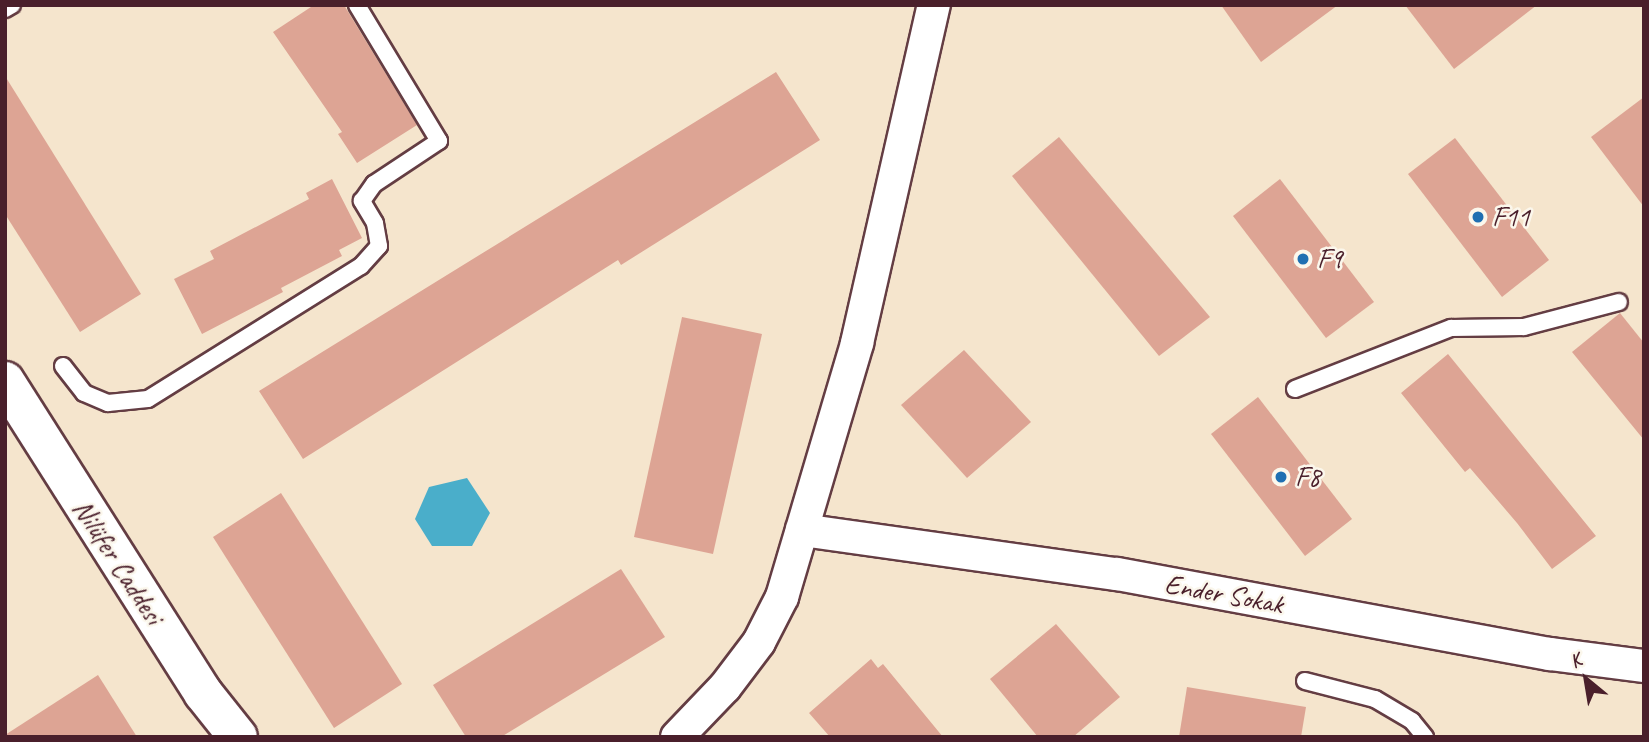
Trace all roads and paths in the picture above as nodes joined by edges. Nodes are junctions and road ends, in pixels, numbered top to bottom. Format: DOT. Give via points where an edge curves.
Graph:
graph roads {
  1 [pos="12,5"];
  2 [pos="357,5"];
  3 [pos="934,5"];
  4 [pos="5,9"];
  5 [pos="1619,302"];
  6 [pos="63,366"];
  7 [pos="5,382"];
  8 [pos="1295,389"];
  9 [pos="16,423"];
  10 [pos="802,530"];
  11 [pos="1644,666"];
  12 [pos="1305,681"];
  13 [pos="238,737"];
  14 [pos="677,737"];
  15 [pos="1425,737"];
  1 -- 4 [label="lane"];
  2 -- 6 [label="lane" via="439,141 374,184 362,201 375,223 379,246 361,267 148,399 108,402 84,393"];
  3 -- 10 [label="street" via="857,343"];
  5 -- 8 [label="lane" via="1524,327 1451,328"];
  7 -- 9 [label="street, Nilüfer Caddesi"];
  9 -- 13 [label="street, Nilüfer Caddesi"];
  10 -- 11 [label="street, Ender Sokak" via="1116,574 1550,654"];
  10 -- 14 [label="street" via="782,597 759,642 726,687"];
  12 -- 15 [label="lane" via="1375,699 1412,721"];
}
